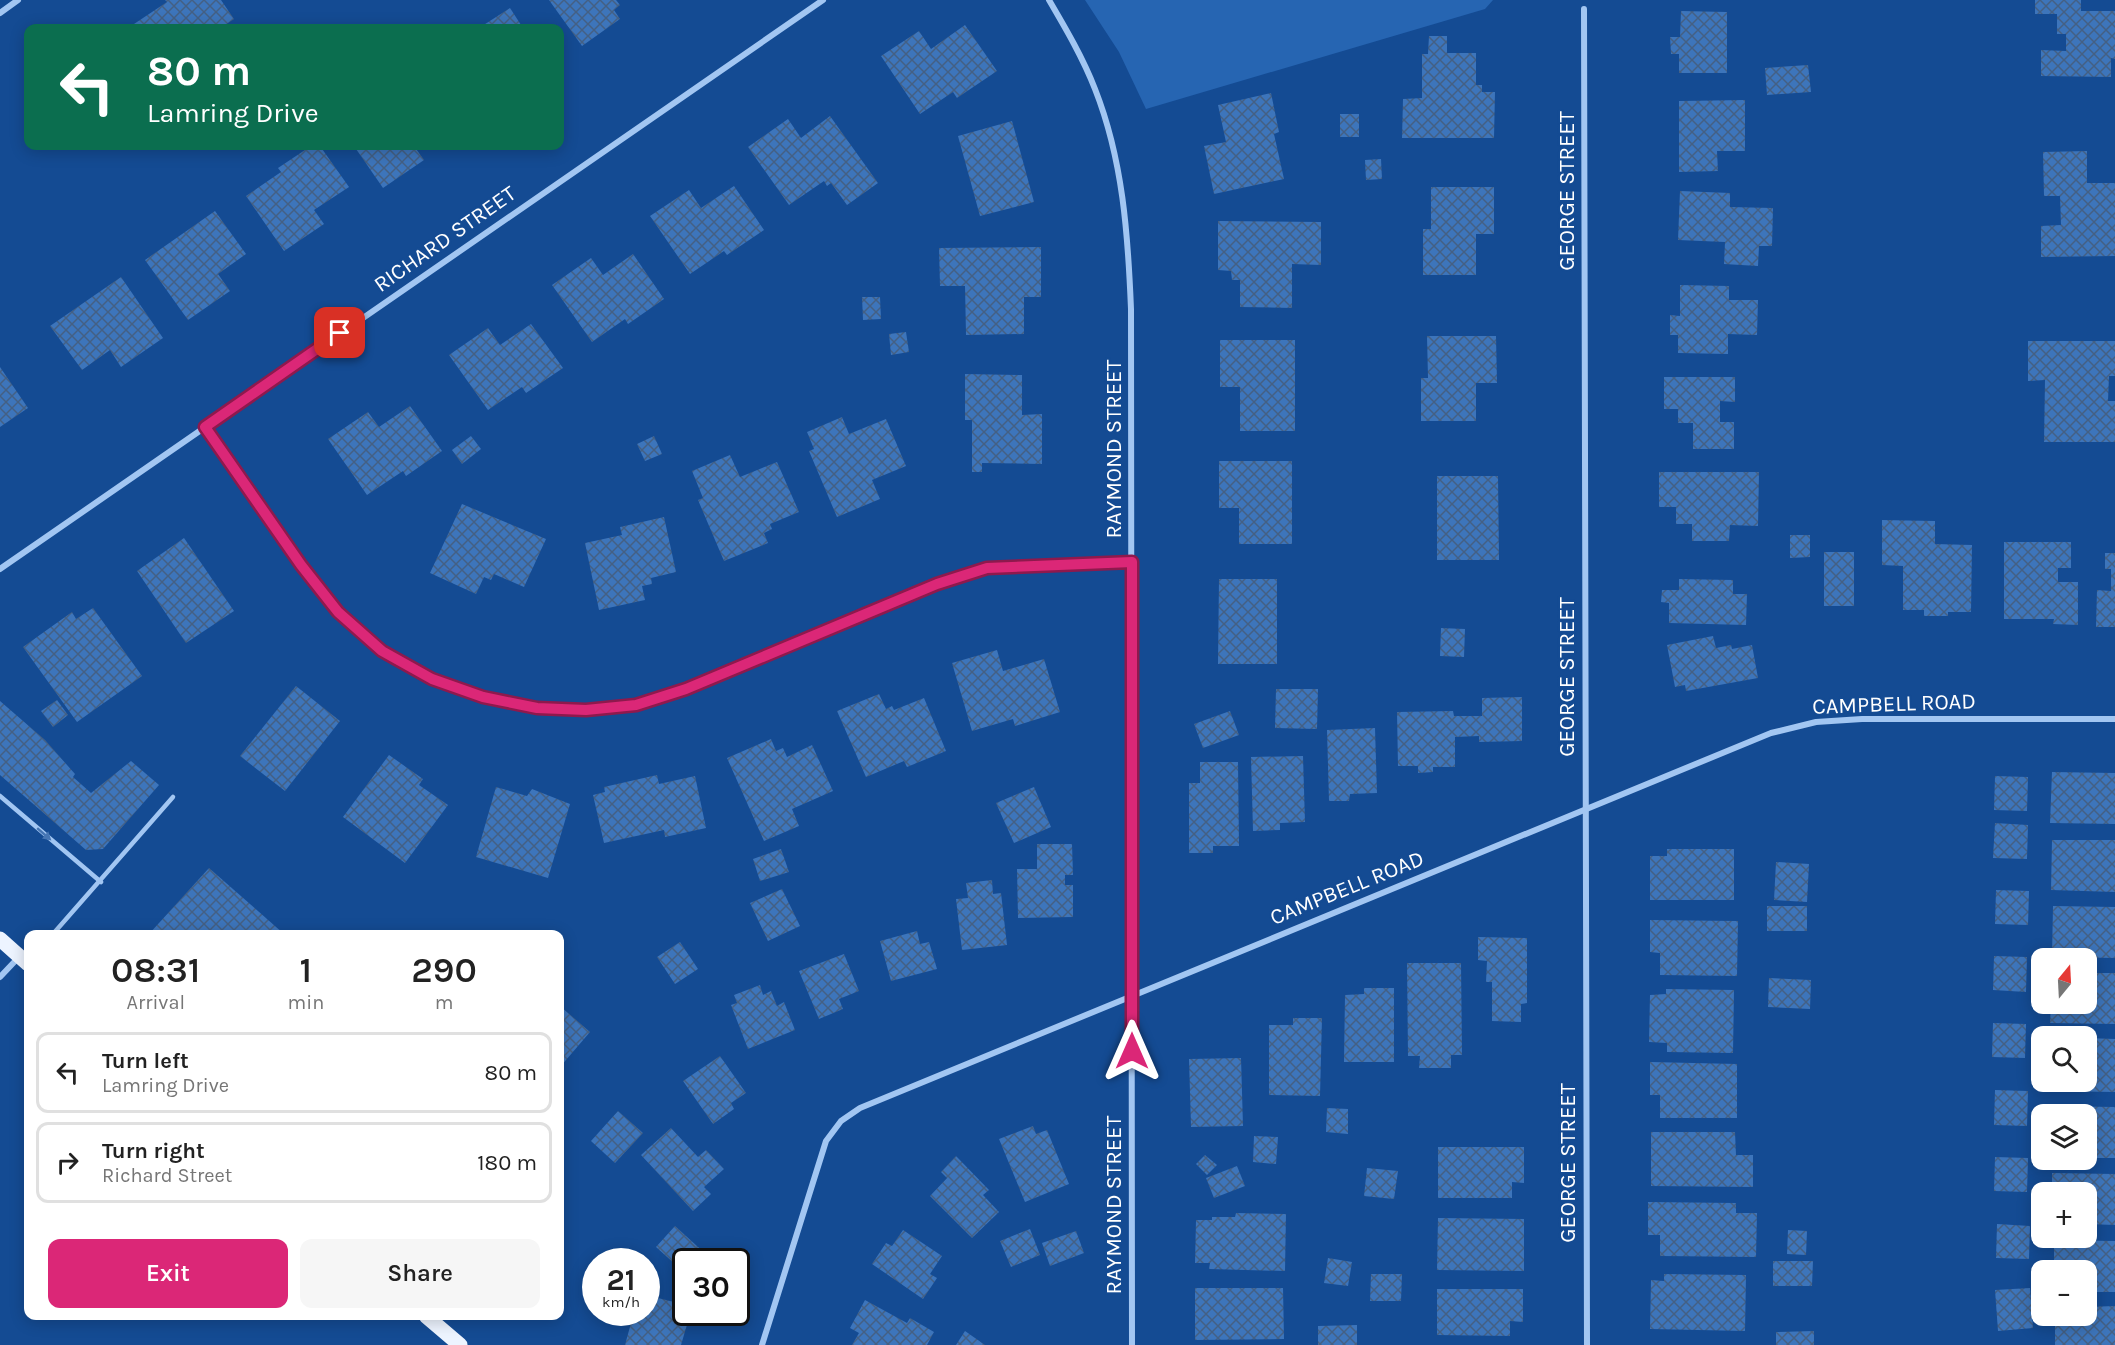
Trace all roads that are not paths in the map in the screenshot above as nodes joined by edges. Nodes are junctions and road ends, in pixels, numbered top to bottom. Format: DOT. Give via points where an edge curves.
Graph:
graph roads {
  1 [pos="18,0"];
  2 [pos="822,0"];
  3 [pos="1049,0"];
  4 [pos="1584,9"];
  5 [pos="0,13"];
  6 [pos="205,427"];
  7 [pos="1132,562"];
  8 [pos="0,568"];
  9 [pos="2115,719"];
  10 [pos="0,796"];
  11 [pos="173,797"];
  12 [pos="1586,809"];
  13 [pos="101,882"];
  14 [pos="57,930"];
  15 [pos="0,939"];
  16 [pos="24,956"];
  17 [pos="24,958"];
  18 [pos="0,976"];
  19 [pos="1132,996"];
  20 [pos="431,1320"];
  21 [pos="460,1345"];
  22 [pos="762,1345"];
  23 [pos="1132,1345"];
  24 [pos="1587,1345"];
  1 -- 5 [label="street"];
  2 -- 6 [label="street, RICHARD STREET"];
  3 -- 7 [label="street, RAYMOND STREET" via="1095,90 1124,197 1131,309"];
  4 -- 12 [label="street, GEORGE STREET"];
  6 -- 7 [label="street" via="338,612 382,651 432,679 483,697 537,708 586,710 636,705 686,689 937,584 987,568"];
  6 -- 8 [label="street, RICHARD STREET"];
  7 -- 19 [label="street, RAYMOND STREET"];
  9 -- 12 [label="street, CAMPBELL ROAD" via="1816,722 1771,733"];
  10 -- 13 [label="lane, one-way"];
  11 -- 13 [label="lane"];
  12 -- 19 [label="street, CAMPBELL ROAD"];
  12 -- 24 [label="street, GEORGE STREET"];
  13 -- 14 [label="lane"];
  15 -- 16 [label="main road"];
  17 -- 18 [label="street"];
  19 -- 22 [label="street, CAMPBELL ROAD" via="860,1107 841,1121 826,1141"];
  19 -- 23 [label="street, RAYMOND STREET"];
  20 -- 21 [label="main road"];
}
